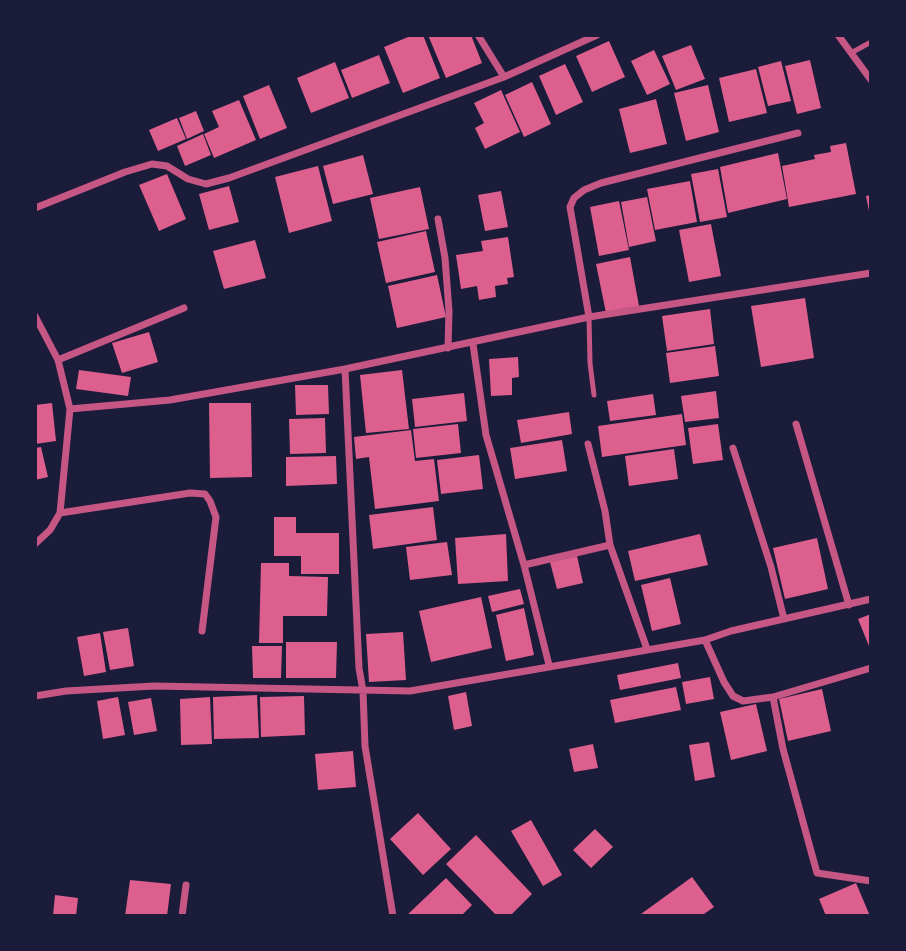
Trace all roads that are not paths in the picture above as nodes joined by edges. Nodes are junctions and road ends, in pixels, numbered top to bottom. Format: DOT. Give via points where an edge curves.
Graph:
graph roads {
  1 [pos="478,35"];
  2 [pos="597,35"];
  3 [pos="838,35"];
  4 [pos="871,42"];
  5 [pos="851,53"];
  6 [pos="505,77"];
  7 [pos="871,80"];
  8 [pos="798,134"];
  9 [pos="35,208"];
  10 [pos="438,219"];
  11 [pos="871,273"];
  12 [pos="184,309"];
  13 [pos="35,316"];
  14 [pos="589,317"];
  15 [pos="474,344"];
  16 [pos="448,348"];
  17 [pos="58,360"];
  18 [pos="345,369"];
  19 [pos="594,396"];
  20 [pos="70,409"];
  21 [pos="796,424"];
  22 [pos="588,444"];
  23 [pos="733,448"];
  24 [pos="60,513"];
  25 [pos="35,544"];
  26 [pos="610,545"];
  27 [pos="524,565"];
  28 [pos="871,599"];
  29 [pos="849,605"];
  30 [pos="783,619"];
  31 [pos="202,631"];
  32 [pos="705,640"];
  33 [pos="647,649"];
  34 [pos="549,665"];
  35 [pos="871,668"];
  36 [pos="363,691"];
  37 [pos="35,696"];
  38 [pos="773,697"];
  39 [pos="871,881"];
  40 [pos="186,885"];
  41 [pos="182,916"];
  42 [pos="393,916"];
  1 -- 6 [label="street"];
  2 -- 6 [label="street"];
  3 -- 5 [label="street"];
  4 -- 5 [label="lane"];
  5 -- 7 [label="street"];
  6 -- 9 [label="street" via="229,178 206,184 152,164"];
  8 -- 14 [label="street" via="601,183 574,198 570,207"];
  10 -- 16 [label="street" via="446,271"];
  11 -- 14 [label="street"];
  12 -- 17 [label="street"];
  13 -- 17 [label="street"];
  14 -- 15 [label="street"];
  14 -- 19 [label="lane"];
  15 -- 16 [label="street"];
  15 -- 27 [label="street" via="486,435"];
  16 -- 18 [label="street"];
  17 -- 20 [label="street"];
  18 -- 20 [label="street" via="170,400"];
  18 -- 36 [label="street"];
  20 -- 24 [label="street"];
  21 -- 29 [label="street"];
  22 -- 26 [label="street"];
  23 -- 30 [label="street"];
  24 -- 25 [label="street" via="51,530"];
  24 -- 31 [label="street" via="205,494 216,517"];
  26 -- 27 [label="street"];
  26 -- 33 [label="street"];
  27 -- 34 [label="street"];
  28 -- 29 [label="street"];
  29 -- 30 [label="street"];
  30 -- 32 [label="street"];
  32 -- 33 [label="street"];
  32 -- 38 [label="street" via="733,696 743,701"];
  33 -- 34 [label="street"];
  34 -- 36 [label="street" via="410,691"];
  35 -- 38 [label="street"];
  36 -- 37 [label="street" via="154,685"];
  36 -- 42 [label="street" via="365,746"];
  38 -- 39 [label="street" via="817,873"];
  40 -- 41 [label="street"];
}
